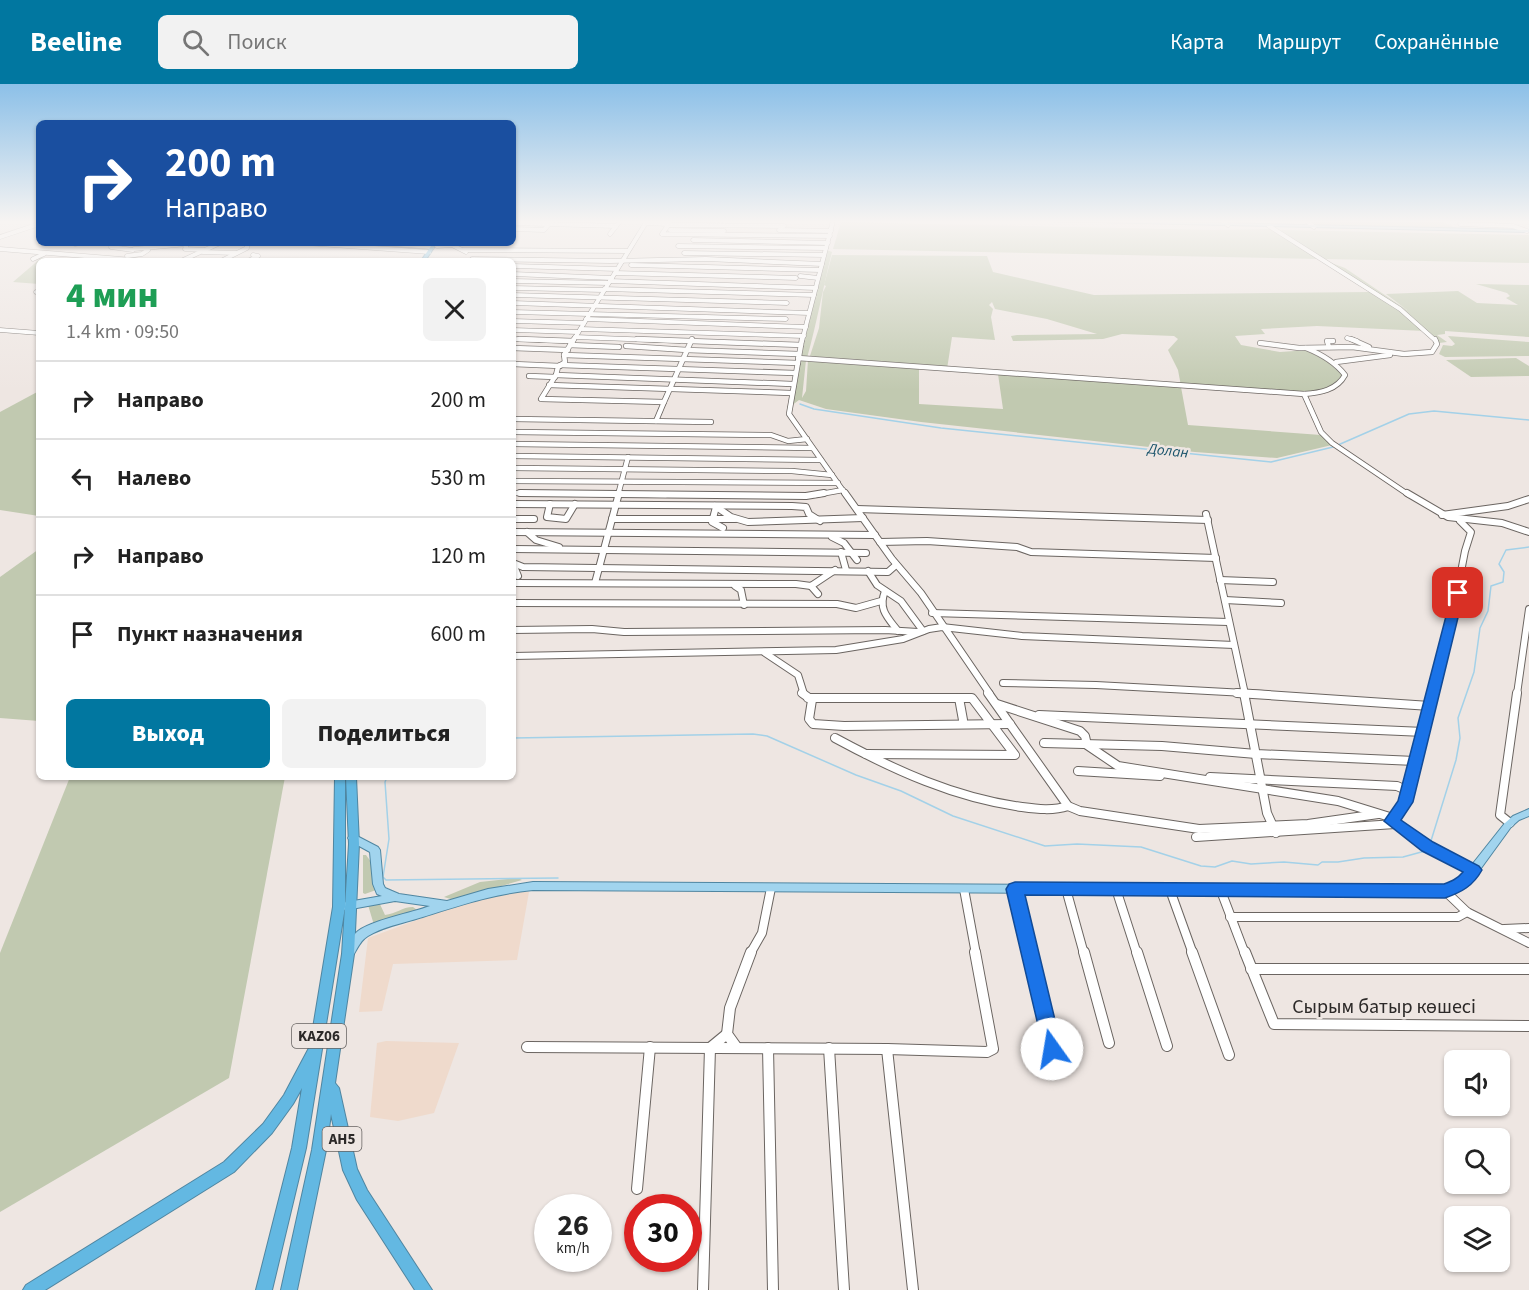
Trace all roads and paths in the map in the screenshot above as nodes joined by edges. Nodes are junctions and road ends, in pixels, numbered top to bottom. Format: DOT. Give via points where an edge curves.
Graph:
graph roads {
  1 [pos="558,277"];
  2 [pos="612,277"];
  3 [pos="718,277"];
  4 [pos="804,277"];
  5 [pos="1350,277"];
  6 [pos="818,278"];
  7 [pos="516,281"];
  8 [pos="610,281"];
  9 [pos="715,284"];
  10 [pos="516,288"];
  11 [pos="816,288"];
  12 [pos="604,290"];
  13 [pos="711,292"];
  14 [pos="516,295"];
  15 [pos="814,295"];
  16 [pos="599,298"];
  17 [pos="708,300"];
  18 [pos="516,303"];
  19 [pos="787,303"];
  20 [pos="595,305"];
  21 [pos="704,309"];
  22 [pos="516,312"];
  23 [pos="809,313"];
  24 [pos="589,314"];
  25 [pos="700,316"];
  26 [pos="786,319"];
  27 [pos="516,321"];
  28 [pos="585,322"];
  29 [pos="698,323"];
  30 [pos="806,327"];
  31 [pos="0,330"];
  32 [pos="516,331"];
  33 [pos="695,332"];
  34 [pos="36,333"];
  35 [pos="804,336"];
  36 [pos="1347,338"];
  37 [pos="516,339"];
  38 [pos="573,341"];
  39 [pos="691,341"];
  40 [pos="1333,341"];
  41 [pos="1260,343"];
  42 [pos="801,345"];
  43 [pos="626,346"];
  44 [pos="619,347"];
  45 [pos="1329,347"];
  46 [pos="516,348"];
  47 [pos="1299,348"];
  48 [pos="1306,348"];
  49 [pos="1287,349"];
  50 [pos="687,350"];
  51 [pos="1384,351"];
  52 [pos="1404,354"];
  53 [pos="683,359"];
  54 [pos="798,359"];
  55 [pos="1335,363"];
  56 [pos="516,364"];
  57 [pos="560,366"];
  58 [pos="678,369"];
  59 [pos="795,373"];
  60 [pos="529,376"];
  61 [pos="556,376"];
  62 [pos="674,379"];
  63 [pos="792,384"];
  64 [pos="549,386"];
  65 [pos="670,390"];
  66 [pos="791,393"];
  67 [pos="1304,394"];
  68 [pos="664,402"];
  69 [pos="516,419"];
  70 [pos="656,421"];
  71 [pos="711,422"];
  72 [pos="516,432"];
  73 [pos="807,440"];
  74 [pos="516,444"];
  75 [pos="632,446"];
  76 [pos="812,448"];
  77 [pos="516,456"];
  78 [pos="628,457"];
  79 [pos="697,458"];
  80 [pos="821,460"];
  81 [pos="516,468"];
  82 [pos="539,469"];
  83 [pos="624,469"];
  84 [pos="695,470"];
  85 [pos="533,474"];
  86 [pos="832,475"];
  87 [pos="516,481"];
  88 [pos="622,481"];
  89 [pos="693,482"];
  90 [pos="838,483"];
  91 [pos="826,484"];
  92 [pos="834,490"];
  93 [pos="843,490"];
  94 [pos="516,493"];
  95 [pos="562,494"];
  96 [pos="618,494"];
  97 [pos="771,496"];
  98 [pos="787,496"];
  99 [pos="1529,499"];
  100 [pos="516,504"];
  101 [pos="550,504"];
  102 [pos="572,504"];
  103 [pos="616,506"];
  104 [pos="715,506"];
  105 [pos="748,506"];
  106 [pos="787,506"];
  107 [pos="857,509"];
  108 [pos="1442,515"];
  109 [pos="863,518"];
  110 [pos="516,519"];
  111 [pos="534,519"];
  112 [pos="612,519"];
  113 [pos="711,519"];
  114 [pos="730,519"];
  115 [pos="739,519"];
  116 [pos="819,521"];
  117 [pos="1460,521"];
  118 [pos="722,531"];
  119 [pos="516,532"];
  120 [pos="527,532"];
  121 [pos="548,532"];
  122 [pos="609,532"];
  123 [pos="1529,532"];
  124 [pos="840,537"];
  125 [pos="877,538"];
  126 [pos="548,543"];
  127 [pos="516,549"];
  128 [pos="569,549"];
  129 [pos="604,550"];
  130 [pos="818,552"];
  131 [pos="841,552"];
  132 [pos="849,552"];
  133 [pos="866,553"];
  134 [pos="1216,558"];
  135 [pos="857,560"];
  136 [pos="516,564"];
  137 [pos="896,565"];
  138 [pos="598,568"];
  139 [pos="663,570"];
  140 [pos="835,570"];
  141 [pos="846,570"];
  142 [pos="516,571"];
  143 [pos="868,571"];
  144 [pos="890,572"];
  145 [pos="518,576"];
  146 [pos="1220,580"];
  147 [pos="1274,582"];
  148 [pos="516,583"];
  149 [pos="595,583"];
  150 [pos="682,584"];
  151 [pos="733,585"];
  152 [pos="877,585"];
  153 [pos="811,586"];
  154 [pos="885,591"];
  155 [pos="818,594"];
  156 [pos="1225,600"];
  157 [pos="881,601"];
  158 [pos="516,603"];
  159 [pos="1281,603"];
  160 [pos="744,605"];
  161 [pos="1529,609"];
  162 [pos="932,613"];
  163 [pos="1228,622"];
  164 [pos="942,627"];
  165 [pos="516,630"];
  166 [pos="898,631"];
  167 [pos="923,631"];
  168 [pos="1234,645"];
  169 [pos="1527,645"];
  170 [pos="756,652"];
  171 [pos="516,656"];
  172 [pos="1003,683"];
  173 [pos="1245,694"];
  174 [pos="807,698"];
  175 [pos="959,698"];
  176 [pos="998,704"];
  177 [pos="1430,706"];
  178 [pos="1028,715"];
  179 [pos="963,720"];
  180 [pos="1010,724"];
  181 [pos="1250,725"];
  182 [pos="995,726"];
  183 [pos="1424,732"];
  184 [pos="834,738"];
  185 [pos="1044,743"];
  186 [pos="1086,744"];
  187 [pos="866,754"];
  188 [pos="1256,754"];
  189 [pos="1414,761"];
  190 [pos="1078,771"];
  191 [pos="1184,777"];
  192 [pos="340,780"];
  193 [pos="351,780"];
  194 [pos="1262,780"];
  195 [pos="1263,790"];
  196 [pos="1408,790"];
  197 [pos="1068,806"];
  198 [pos="1529,812"];
  199 [pos="1378,814"];
  200 [pos="1394,821"];
  201 [pos="1510,823"];
  202 [pos="1274,830"];
  203 [pos="1196,837"];
  204 [pos="353,838"];
  205 [pos="1473,870"];
  206 [pos="771,888"];
  207 [pos="964,889"];
  208 [pos="1015,889"];
  209 [pos="1066,889"];
  210 [pos="1116,889"];
  211 [pos="1170,890"];
  212 [pos="1221,891"];
  213 [pos="1445,891"];
  214 [pos="398,898"];
  215 [pos="448,904"];
  216 [pos="346,906"];
  217 [pos="1467,912"];
  218 [pos="1230,917"];
  219 [pos="1529,928"];
  220 [pos="1501,929"];
  221 [pos="1529,943"];
  222 [pos="348,954"];
  223 [pos="1251,969"];
  224 [pos="1529,969"];
  225 [pos="321,1023"];
  226 [pos="1529,1026"];
  227 [pos="727,1034"];
  228 [pos="1109,1043"];
  229 [pos="1167,1046"];
  230 [pos="527,1047"];
  231 [pos="650,1047"];
  232 [pos="710,1048"];
  233 [pos="737,1048"];
  234 [pos="768,1048"];
  235 [pos="829,1048"];
  236 [pos="887,1048"];
  237 [pos="1052,1049"];
  238 [pos="1229,1055"];
  239 [pos="331,1080"];
  240 [pos="637,1189"];
  241 [pos="31,1290"];
  242 [pos="264,1290"];
  243 [pos="289,1290"];
  244 [pos="424,1290"];
  245 [pos="703,1290"];
  246 [pos="773,1290"];
  247 [pos="844,1290"];
  248 [pos="913,1290"];
  1 -- 8 [label="street"];
  2 -- 8 [label="street"];
  3 -- 9 [label="street"];
  4 -- 6 [label="street"];
  5 -- 52 [label="street" via="1400,309 1436,340 1437,348 1432,352"];
  6 -- 11 [label="street"];
  7 -- 8 [label="street"];
  8 -- 9 [label="street"];
  8 -- 12 [label="street"];
  9 -- 11 [label="street"];
  9 -- 13 [label="street"];
  10 -- 12 [label="street"];
  11 -- 15 [label="street"];
  12 -- 13 [label="street"];
  12 -- 16 [label="street"];
  13 -- 15 [label="street"];
  13 -- 17 [label="street"];
  14 -- 16 [label="street"];
  15 -- 23 [label="street"];
  16 -- 17 [label="street"];
  16 -- 20 [label="street"];
  17 -- 19 [label="street"];
  17 -- 21 [label="street"];
  18 -- 20 [label="street"];
  20 -- 21 [label="street"];
  20 -- 24 [label="street"];
  21 -- 23 [label="street"];
  21 -- 25 [label="street"];
  22 -- 24 [label="street"];
  23 -- 30 [label="street"];
  24 -- 25 [label="street"];
  24 -- 28 [label="street"];
  25 -- 26 [label="street"];
  25 -- 29 [label="street"];
  27 -- 28 [label="street"];
  28 -- 29 [label="street"];
  28 -- 38 [label="street"];
  29 -- 30 [label="street"];
  29 -- 33 [label="street"];
  30 -- 35 [label="street"];
  31 -- 34 [label="street"];
  32 -- 38 [label="street"];
  33 -- 35 [label="street"];
  33 -- 38 [label="street"];
  33 -- 39 [label="street"];
  35 -- 42 [label="street"];
  36 -- 51 [label="street"];
  37 -- 38 [label="street"];
  38 -- 39 [label="street"];
  38 -- 44 [label="street"];
  38 -- 46 [label="street"];
  38 -- 53 [label="street"];
  38 -- 57 [label="street"];
  39 -- 42 [label="street"];
  39 -- 50 [label="street"];
  40 -- 45 [label="street" via="1327,341"];
  41 -- 47 [label="street"];
  42 -- 54 [label="street"];
  43 -- 50 [label="street"];
  45 -- 48 [label="street"];
  45 -- 51 [label="street"];
  47 -- 48 [label="street"];
  47 -- 49 [label="street"];
  48 -- 55 [label="street"];
  50 -- 53 [label="street"];
  50 -- 54 [label="street"];
  51 -- 52 [label="street"];
  52 -- 55 [label="street"];
  53 -- 54 [label="street"];
  53 -- 58 [label="street"];
  54 -- 59 [label="street"];
  54 -- 67 [label="street"];
  55 -- 67 [label="street" via="1344,373 1343,381 1326,391"];
  56 -- 57 [label="street"];
  57 -- 58 [label="street"];
  57 -- 61 [label="street"];
  58 -- 59 [label="street"];
  58 -- 62 [label="street"];
  59 -- 63 [label="street"];
  60 -- 61 [label="street"];
  61 -- 62 [label="street"];
  61 -- 64 [label="street"];
  62 -- 63 [label="street"];
  62 -- 65 [label="street"];
  63 -- 66 [label="street"];
  64 -- 65 [label="street"];
  64 -- 68 [label="street" via="541,399"];
  65 -- 66 [label="street"];
  65 -- 68 [label="street"];
  66 -- 73 [label="street" via="788,410"];
  67 -- 108 [label="street" via="1322,432 1332,443"];
  68 -- 70 [label="street"];
  69 -- 70 [label="street"];
  70 -- 71 [label="street"];
  72 -- 73 [label="street" via="771,435 788,441"];
  73 -- 76 [label="street"];
  74 -- 75 [label="street"];
  75 -- 76 [label="street"];
  75 -- 78 [label="street"];
  76 -- 80 [label="street"];
  77 -- 78 [label="street"];
  78 -- 79 [label="street"];
  78 -- 83 [label="street"];
  79 -- 80 [label="street"];
  79 -- 84 [label="street"];
  80 -- 86 [label="street"];
  81 -- 82 [label="street"];
  82 -- 83 [label="street"];
  82 -- 85 [label="street"];
  83 -- 84 [label="street"];
  83 -- 88 [label="street"];
  84 -- 86 [label="street"];
  84 -- 89 [label="street"];
  86 -- 90 [label="street"];
  87 -- 88 [label="street"];
  88 -- 89 [label="street"];
  88 -- 96 [label="street"];
  89 -- 91 [label="street"];
  90 -- 91 [label="street"];
  90 -- 93 [label="street"];
  91 -- 92 [label="street" via="824,488"];
  92 -- 93 [label="street"];
  92 -- 98 [label="street"];
  93 -- 107 [label="street"];
  94 -- 95 [label="street"];
  95 -- 96 [label="street"];
  95 -- 102 [label="street"];
  96 -- 97 [label="street"];
  96 -- 103 [label="street"];
  97 -- 98 [label="street"];
  97 -- 105 [label="street" via="768,502"];
  98 -- 106 [label="street" via="793,501"];
  99 -- 108 [label="street" via="1500,508"];
  100 -- 101 [label="street"];
  101 -- 102 [label="street"];
  101 -- 102 [label="street" via="550,519 568,518"];
  102 -- 103 [label="street"];
  103 -- 104 [label="street"];
  103 -- 112 [label="street"];
  104 -- 105 [label="street"];
  104 -- 113 [label="street"];
  104 -- 115 [label="street"];
  105 -- 106 [label="street"];
  106 -- 116 [label="street" via="806,507"];
  107 -- 109 [label="street"];
  107 -- 134 [label="street" via="1207,517"];
  108 -- 117 [label="street"];
  109 -- 116 [label="street"];
  109 -- 125 [label="street"];
  110 -- 111 [label="street"];
  112 -- 113 [label="street"];
  112 -- 122 [label="street"];
  113 -- 114 [label="street"];
  113 -- 118 [label="street"];
  114 -- 115 [label="street"];
  114 -- 118 [label="street"];
  115 -- 116 [label="street"];
  117 -- 123 [label="street" via="1499,523"];
  117 -- 177 [label="street" via="1471,532 1460,565 1458,593"];
  118 -- 122 [label="street"];
  118 -- 124 [label="street"];
  119 -- 120 [label="street"];
  120 -- 121 [label="street"];
  120 -- 126 [label="street"];
  121 -- 122 [label="street"];
  121 -- 126 [label="street"];
  122 -- 129 [label="street"];
  124 -- 125 [label="street"];
  124 -- 130 [label="street"];
  124 -- 132 [label="street"];
  125 -- 134 [label="street" via="1017,547 1031,552"];
  125 -- 137 [label="street"];
  126 -- 128 [label="street"];
  127 -- 128 [label="street"];
  128 -- 129 [label="street"];
  129 -- 130 [label="street"];
  129 -- 138 [label="street"];
  130 -- 131 [label="street"];
  131 -- 132 [label="street"];
  131 -- 141 [label="street"];
  132 -- 133 [label="street"];
  132 -- 135 [label="street"];
  134 -- 146 [label="street"];
  136 -- 138 [label="street"];
  137 -- 144 [label="street"];
  137 -- 162 [label="street" via="921,593"];
  138 -- 140 [label="street"];
  138 -- 149 [label="street"];
  139 -- 150 [label="street"];
  140 -- 141 [label="street"];
  140 -- 153 [label="street"];
  141 -- 143 [label="street"];
  142 -- 145 [label="street"];
  143 -- 144 [label="street"];
  143 -- 152 [label="street"];
  144 -- 152 [label="street"];
  146 -- 147 [label="street"];
  146 -- 156 [label="street"];
  148 -- 149 [label="street"];
  149 -- 150 [label="street"];
  150 -- 151 [label="street"];
  151 -- 153 [label="street"];
  151 -- 160 [label="street" via="741,590"];
  152 -- 154 [label="street"];
  153 -- 155 [label="street"];
  154 -- 157 [label="street"];
  154 -- 167 [label="street" via="901,601"];
  156 -- 159 [label="street"];
  156 -- 163 [label="street"];
  157 -- 160 [label="street" via="856,608 837,604"];
  157 -- 166 [label="street" via="882,611"];
  158 -- 160 [label="street"];
  161 -- 169 [label="street"];
  162 -- 163 [label="street"];
  162 -- 164 [label="street"];
  163 -- 168 [label="street"];
  164 -- 167 [label="street"];
  164 -- 168 [label="street" via="1022,636"];
  164 -- 176 [label="street"];
  165 -- 166 [label="street"];
  166 -- 167 [label="street"];
  167 -- 170 [label="street" via="861,647"];
  168 -- 173 [label="street"];
  169 -- 201 [label="street" via="1500,816"];
  170 -- 171 [label="street"];
  170 -- 174 [label="street" via="770,655 791,668"];
  172 -- 173 [label="street"];
  173 -- 177 [label="street"];
  173 -- 181 [label="street"];
  174 -- 175 [label="street"];
  174 -- 182 [label="street" via="813,703 810,722 819,725"];
  175 -- 179 [label="street"];
  175 -- 182 [label="street" via="972,698"];
  176 -- 178 [label="street"];
  176 -- 180 [label="street"];
  177 -- 183 [label="street"];
  178 -- 181 [label="street"];
  178 -- 186 [label="street" via="1080,732"];
  180 -- 182 [label="street"];
  180 -- 197 [label="street"];
  181 -- 183 [label="street"];
  181 -- 188 [label="street"];
  182 -- 187 [label="street" via="1015,755"];
  183 -- 189 [label="street"];
  184 -- 187 [label="street"];
  185 -- 186 [label="street"];
  186 -- 188 [label="street"];
  186 -- 191 [label="street" via="1118,766"];
  187 -- 197 [label="street" via="951,792 983,801 1059,810"];
  188 -- 189 [label="street"];
  188 -- 194 [label="street"];
  189 -- 196 [label="street"];
  190 -- 191 [label="street"];
  191 -- 194 [label="street"];
  191 -- 195 [label="street"];
  192 -- 216 [label="highway, KАZ06"];
  193 -- 204 [label="highway, KАZ06"];
  194 -- 195 [label="street"];
  194 -- 196 [label="street" via="1397,786"];
  195 -- 199 [label="street" via="1338,801"];
  195 -- 202 [label="street"];
  196 -- 200 [label="street" via="1406,802"];
  197 -- 202 [label="street" via="1185,829"];
  198 -- 201 [label="main road"];
  199 -- 200 [label="street"];
  199 -- 202 [label="street"];
  200 -- 202 [label="street"];
  200 -- 205 [label="street" via="1434,850"];
  201 -- 205 [label="main road"];
  202 -- 203 [label="street"];
  204 -- 214 [label="main road" via="375,850 380,888"];
  204 -- 216 [label="highway, KАZ06"];
  205 -- 213 [label="main road" via="1462,884"];
  206 -- 207 [label="main road"];
  206 -- 215 [label="main road" via="533,886 503,889"];
  206 -- 227 [label="street" via="762,933 730,1008"];
  207 -- 208 [label="main road"];
  207 -- 236 [label="street" via="993,1049 979,1052"];
  208 -- 209 [label="main road"];
  208 -- 237 [label="street"];
  209 -- 210 [label="main road"];
  209 -- 228 [label="street"];
  210 -- 211 [label="main road"];
  210 -- 229 [label="street"];
  211 -- 212 [label="main road"];
  211 -- 238 [label="street"];
  212 -- 213 [label="main road"];
  212 -- 218 [label="street, Сырым батыр көшесі"];
  213 -- 217 [label="street"];
  214 -- 215 [label="main road"];
  214 -- 216 [label="main road"];
  215 -- 222 [label="main road" via="365,933"];
  216 -- 222 [label="highway, KАZ06"];
  216 -- 225 [label="highway, KАZ06"];
  217 -- 218 [label="street" via="1458,917"];
  217 -- 220 [label="street"];
  218 -- 223 [label="street, Сырым батыр көшесі"];
  219 -- 220 [label="street"];
  220 -- 221 [label="street"];
  222 -- 239 [label="highway, KАZ06"];
  223 -- 224 [label="street"];
  223 -- 226 [label="street, Сырым батыр көшесі" via="1272,1020 1279,1025"];
  225 -- 241 [label="highway" via="290,1098 243,1155 213,1178"];
  225 -- 242 [label="highway, KАZ06" via="299,1148"];
  227 -- 232 [label="street"];
  227 -- 233 [label="street"];
  230 -- 231 [label="street"];
  231 -- 232 [label="street"];
  231 -- 240 [label="street"];
  232 -- 233 [label="street"];
  232 -- 245 [label="street"];
  233 -- 234 [label="street"];
  234 -- 235 [label="street"];
  234 -- 246 [label="street"];
  235 -- 236 [label="street"];
  235 -- 247 [label="street"];
  236 -- 248 [label="street"];
  239 -- 243 [label="highway, KАZ06"];
  239 -- 244 [label="highway, AH5" via="345,1153 362,1195"];
}
